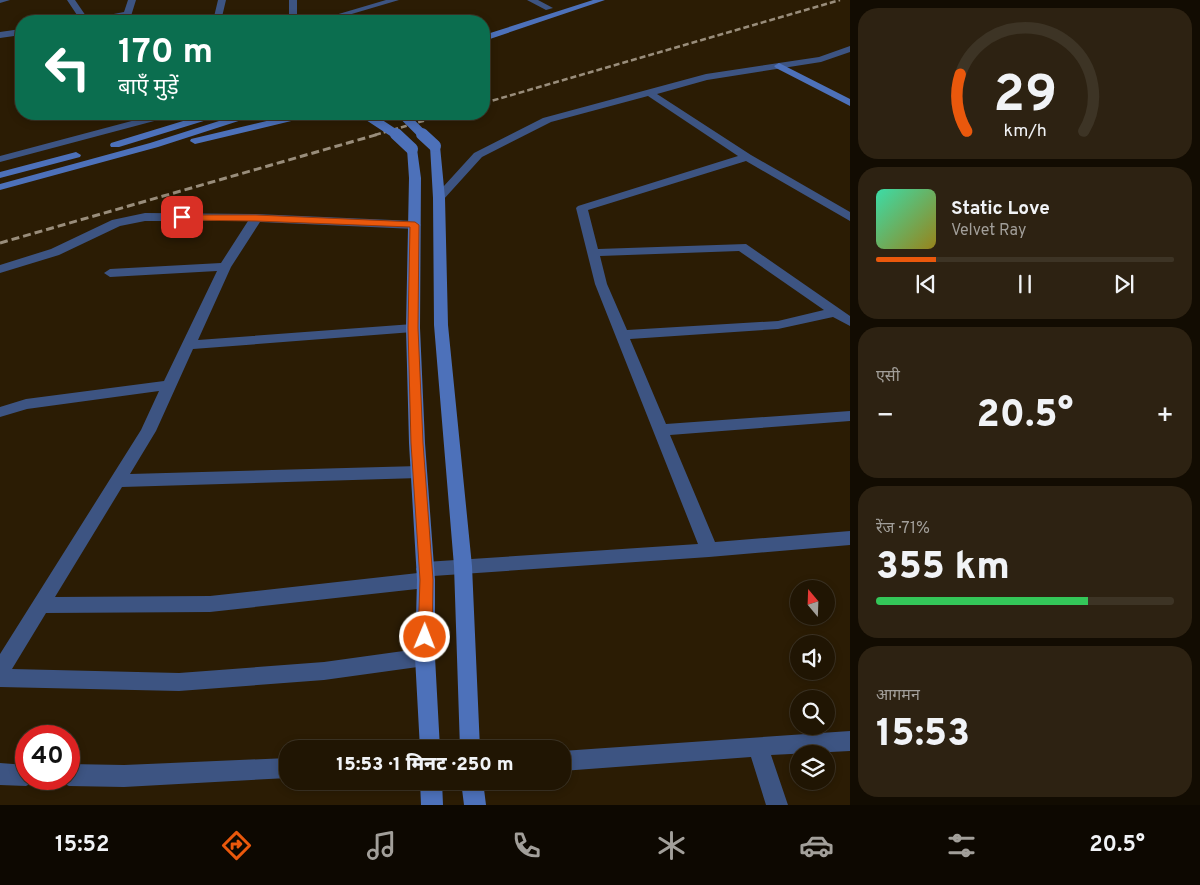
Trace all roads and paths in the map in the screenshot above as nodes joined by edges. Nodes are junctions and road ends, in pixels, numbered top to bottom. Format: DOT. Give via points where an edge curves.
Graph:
graph roads {
  1 [pos="6,0"];
  2 [pos="71,0"];
  3 [pos="132,0"];
  4 [pos="222,0"];
  5 [pos="293,0"];
  6 [pos="395,0"];
  7 [pos="531,0"];
  8 [pos="575,0"];
  9 [pos="601,0"];
  10 [pos="0,1"];
  11 [pos="369,4"];
  12 [pos="549,8"];
  13 [pos="81,15"];
  14 [pos="122,15"];
  15 [pos="218,15"];
  16 [pos="293,15"];
  17 [pos="337,15"];
  18 [pos="490,27"];
  19 [pos="15,33"];
  20 [pos="0,35"];
  21 [pos="490,36"];
  22 [pos="850,49"];
  23 [pos="792,64"];
  24 [pos="780,66"];
  25 [pos="649,93"];
  26 [pos="850,93"];
  27 [pos="850,102"];
  28 [pos="118,120"];
  29 [pos="146,120"];
  30 [pos="196,120"];
  31 [pos="231,120"];
  32 [pos="283,120"];
  33 [pos="375,120"];
  34 [pos="408,120"];
  35 [pos="120,127"];
  36 [pos="154,145"];
  37 [pos="747,157"];
  38 [pos="0,159"];
  39 [pos="0,176"];
  40 [pos="0,187"];
  41 [pos="439,198"];
  42 [pos="850,217"];
  43 [pos="256,218"];
  44 [pos="415,225"];
  45 [pos="593,253"];
  46 [pos="226,267"];
  47 [pos="0,269"];
  48 [pos="110,273"];
  49 [pos="836,312"];
  50 [pos="850,322"];
  51 [pos="413,328"];
  52 [pos="622,335"];
  53 [pos="188,345"];
  54 [pos="170,385"];
  55 [pos="0,412"];
  56 [pos="850,416"];
  57 [pos="660,430"];
  58 [pos="419,472"];
  59 [pos="118,481"];
  60 [pos="850,538"];
  61 [pos="709,550"];
  62 [pos="463,566"];
  63 [pos="426,574"];
  64 [pos="41,605"];
  65 [pos="425,656"];
  66 [pos="0,671"];
  67 [pos="0,678"];
  68 [pos="430,740"];
  69 [pos="470,740"];
  70 [pos="850,742"];
  71 [pos="758,746"];
  72 [pos="571,760"];
  73 [pos="279,768"];
  74 [pos="0,774"];
  75 [pos="15,775"];
  76 [pos="80,775"];
  77 [pos="431,790"];
  78 [pos="473,790"];
  79 [pos="432,805"];
  80 [pos="475,805"];
  81 [pos="777,805"];
  1 -- 10 [label="street"];
  2 -- 13 [label="street"];
  3 -- 14 [label="street" via="128,14"];
  4 -- 15 [label="street"];
  5 -- 16 [label="street"];
  6 -- 11 [label="street"];
  7 -- 12 [label="street"];
  8 -- 12 [label="street"];
  9 -- 21 [label="street"];
  11 -- 17 [label="street"];
  12 -- 18 [label="street"];
  19 -- 20 [label="street"];
  22 -- 23 [label="street" via="822,59"];
  23 -- 24 [label="street"];
  23 -- 26 [label="street"];
  24 -- 25 [label="street" via="706,77"];
  24 -- 27 [label="street"];
  25 -- 37 [label="street"];
  25 -- 41 [label="street" via="547,120 478,155"];
  28 -- 35 [label="street"];
  29 -- 35 [label="street"];
  30 -- 39 [label="street"];
  31 -- 36 [label="street"];
  32 -- 36 [label="street" via="194,141"];
  33 -- 44 [label="street, bridge" via="412,149"];
  34 -- 41 [label="street, bridge" via="434,146"];
  35 -- 38 [label="street"];
  36 -- 40 [label="street"];
  37 -- 42 [label="street"];
  37 -- 45 [label="street" via="582,208"];
  41 -- 62 [label="street" via="441,325"];
  43 -- 44 [label="street"];
  43 -- 46 [label="street"];
  43 -- 47 [label="street" via="145,217 116,223 54,252"];
  44 -- 51 [label="street"];
  45 -- 49 [label="street" via="742,247"];
  45 -- 52 [label="street" via="601,284"];
  46 -- 48 [label="street"];
  46 -- 53 [label="street"];
  49 -- 50 [label="street"];
  49 -- 52 [label="street" via="778,325"];
  51 -- 53 [label="street"];
  51 -- 58 [label="street"];
  52 -- 57 [label="street"];
  53 -- 54 [label="street"];
  54 -- 55 [label="street" via="26,404"];
  54 -- 59 [label="street" via="148,431"];
  56 -- 57 [label="street"];
  57 -- 61 [label="street"];
  58 -- 59 [label="street"];
  58 -- 63 [label="street"];
  59 -- 64 [label="street"];
  60 -- 61 [label="street"];
  61 -- 62 [label="street"];
  62 -- 63 [label="street"];
  62 -- 69 [label="street"];
  63 -- 64 [label="street" via="210,604"];
  63 -- 65 [label="street"];
  64 -- 66 [label="street"];
  65 -- 67 [label="street" via="324,671 179,682"];
  65 -- 68 [label="street"];
  70 -- 71 [label="street"];
  71 -- 72 [label="street"];
  71 -- 81 [label="street"];
  73 -- 76 [label="street"];
  74 -- 75 [label="street"];
  77 -- 79 [label="street"];
  78 -- 80 [label="street"];
}
